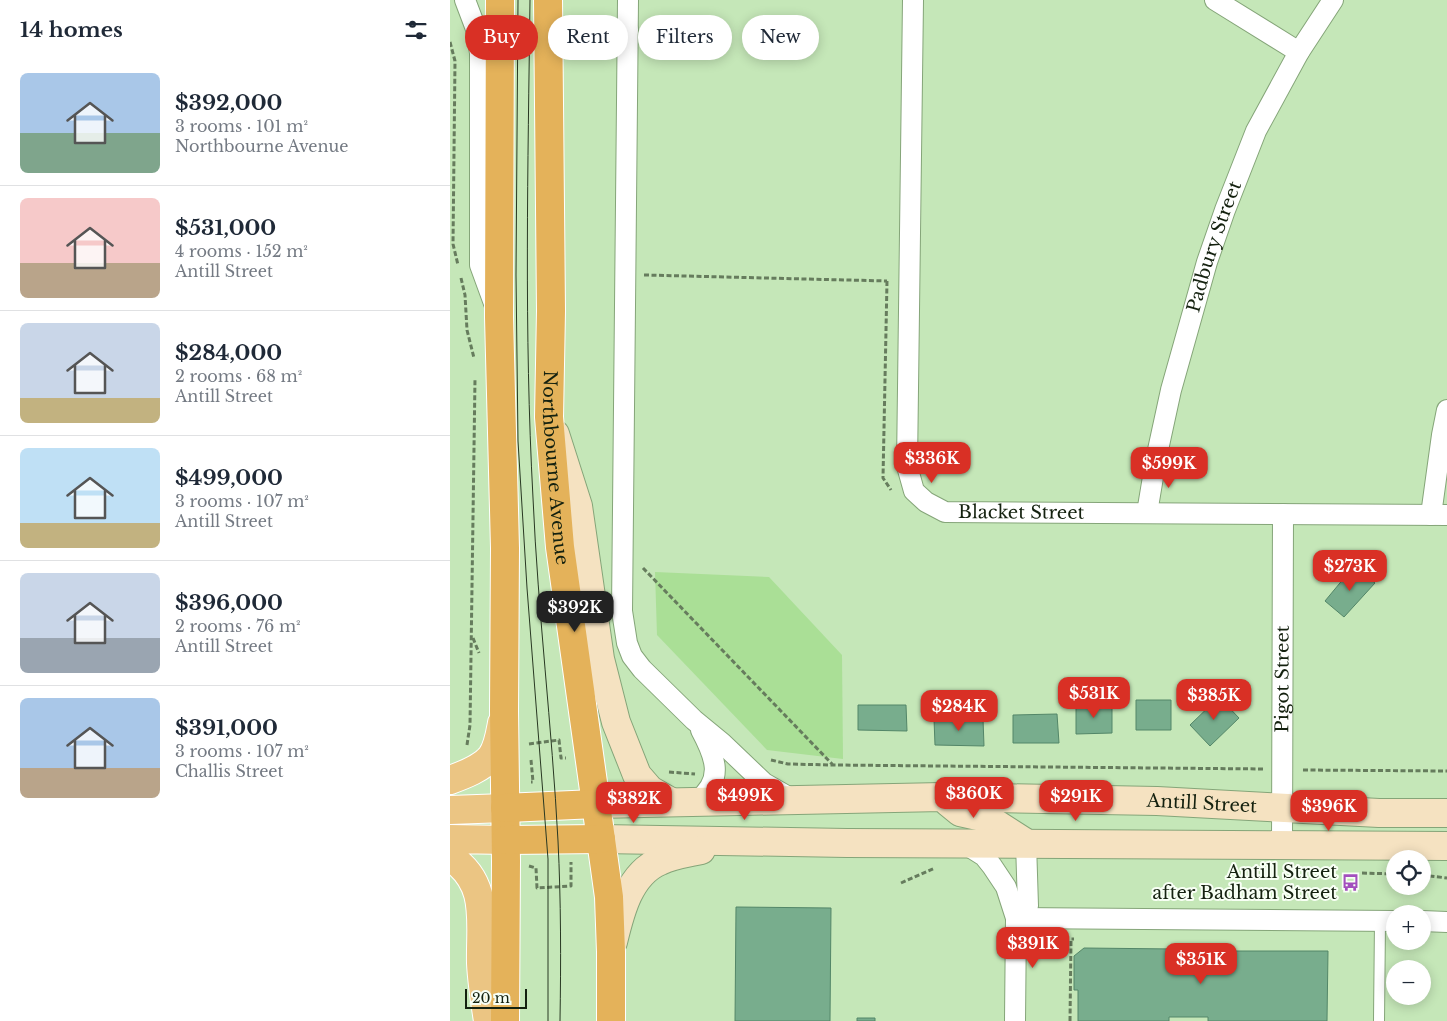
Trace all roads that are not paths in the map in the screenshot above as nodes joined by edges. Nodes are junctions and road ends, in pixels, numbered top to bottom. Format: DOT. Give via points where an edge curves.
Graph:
graph roads {
  1 [pos="500,0"];
  2 [pos="548,0"];
  3 [pos="628,0"];
  4 [pos="913,0"];
  5 [pos="1215,0"];
  6 [pos="1333,0"];
  7 [pos="467,4"];
  8 [pos="548,15"];
  9 [pos="628,15"];
  10 [pos="1299,52"];
  11 [pos="548,60"];
  12 [pos="628,60"];
  13 [pos="499,317"];
  14 [pos="1447,410"];
  15 [pos="549,417"];
  16 [pos="1147,513"];
  17 [pos="1283,514"];
  18 [pos="1439,515"];
  19 [pos="504,711"];
  20 [pos="694,720"];
  21 [pos="450,780"];
  22 [pos="942,797"];
  23 [pos="792,799"];
  24 [pos="684,802"];
  25 [pos="596,804"];
  26 [pos="505,808"];
  27 [pos="1282,808"];
  28 [pos="450,810"];
  29 [pos="1447,813"];
  30 [pos="450,839"];
  31 [pos="601,839"];
  32 [pos="506,840"];
  33 [pos="734,841"];
  34 [pos="1026,843"];
  35 [pos="965,844"];
  36 [pos="1282,845"];
  37 [pos="1447,846"];
  38 [pos="450,857"];
  39 [pos="1016,918"];
  40 [pos="1386,921"];
  41 [pos="1431,921"];
  42 [pos="1447,922"];
  43 [pos="1386,932"];
  44 [pos="611,952"];
  45 [pos="488,1021"];
  46 [pos="505,1021"];
  47 [pos="611,1021"];
  48 [pos="1015,1021"];
  49 [pos="1378,1021"];
  1 -- 13 [label="highway"];
  2 -- 8 [label="highway, Northbourne Avenue"];
  3 -- 9 [label="street"];
  4 -- 16 [label="street, Blacket Street" via="908,466 914,491 945,512"];
  5 -- 10 [label="street"];
  6 -- 10 [label="street, Padbury Street"];
  7 -- 13 [label="street" via="480,54 480,265"];
  10 -- 16 [label="street, Padbury Street" via="1256,131 1210,254 1172,390"];
  11 -- 15 [label="highway, Northbourne Avenue"];
  12 -- 20 [label="street" via="622,611 632,656"];
  13 -- 19 [label="highway" via="505,548"];
  14 -- 18 [label="street" via="1442,435"];
  15 -- 24 [label="main road" via="578,506 600,659 616,722 637,776 650,790"];
  15 -- 25 [label="highway, Northbourne Avenue" via="560,547"];
  16 -- 17 [label="street, Blacket Street"];
  17 -- 18 [label="street, Blacket Street"];
  17 -- 27 [label="street, Pigot Street"];
  19 -- 21 [label="main road" via="492,756 465,775"];
  19 -- 26 [label="highway"];
  20 -- 23 [label="street" via="764,783"];
  20 -- 24 [label="street" via="716,765 705,795"];
  22 -- 23 [label="main road, Antill Street"];
  22 -- 27 [label="main road, Antill Street" via="1157,801"];
  22 -- 34 [label="main road" via="960,812 987,818"];
  23 -- 24 [label="main road, Antill Street"];
  24 -- 25 [label="main road, Antill Street"];
  25 -- 26 [label="highway"];
  25 -- 31 [label="highway, Northbourne Avenue"];
  26 -- 28 [label="main road"];
  26 -- 32 [label="highway"];
  27 -- 29 [label="main road, Antill Street"];
  27 -- 36 [label="street, Pigot Street"];
  30 -- 32 [label="main road"];
  31 -- 32 [label="highway"];
  31 -- 33 [label="main road"];
  31 -- 44 [label="highway, Northbourne Avenue" via="609,897"];
  32 -- 46 [label="highway"];
  33 -- 35 [label="main road"];
  33 -- 44 [label="main road" via="659,861 644,872 625,900"];
  34 -- 35 [label="main road"];
  34 -- 36 [label="main road"];
  34 -- 39 [label="street" via="1028,906"];
  35 -- 39 [label="street" via="984,856 992,866 1006,887"];
  36 -- 37 [label="main road"];
  38 -- 45 [label="main road" via="468,872 478,892 482,921 482,979"];
  39 -- 40 [label="street"];
  39 -- 48 [label="street"];
  41 -- 42 [label="street"];
  43 -- 49 [label="lane"];
  44 -- 47 [label="highway, Northbourne Avenue"];
}
